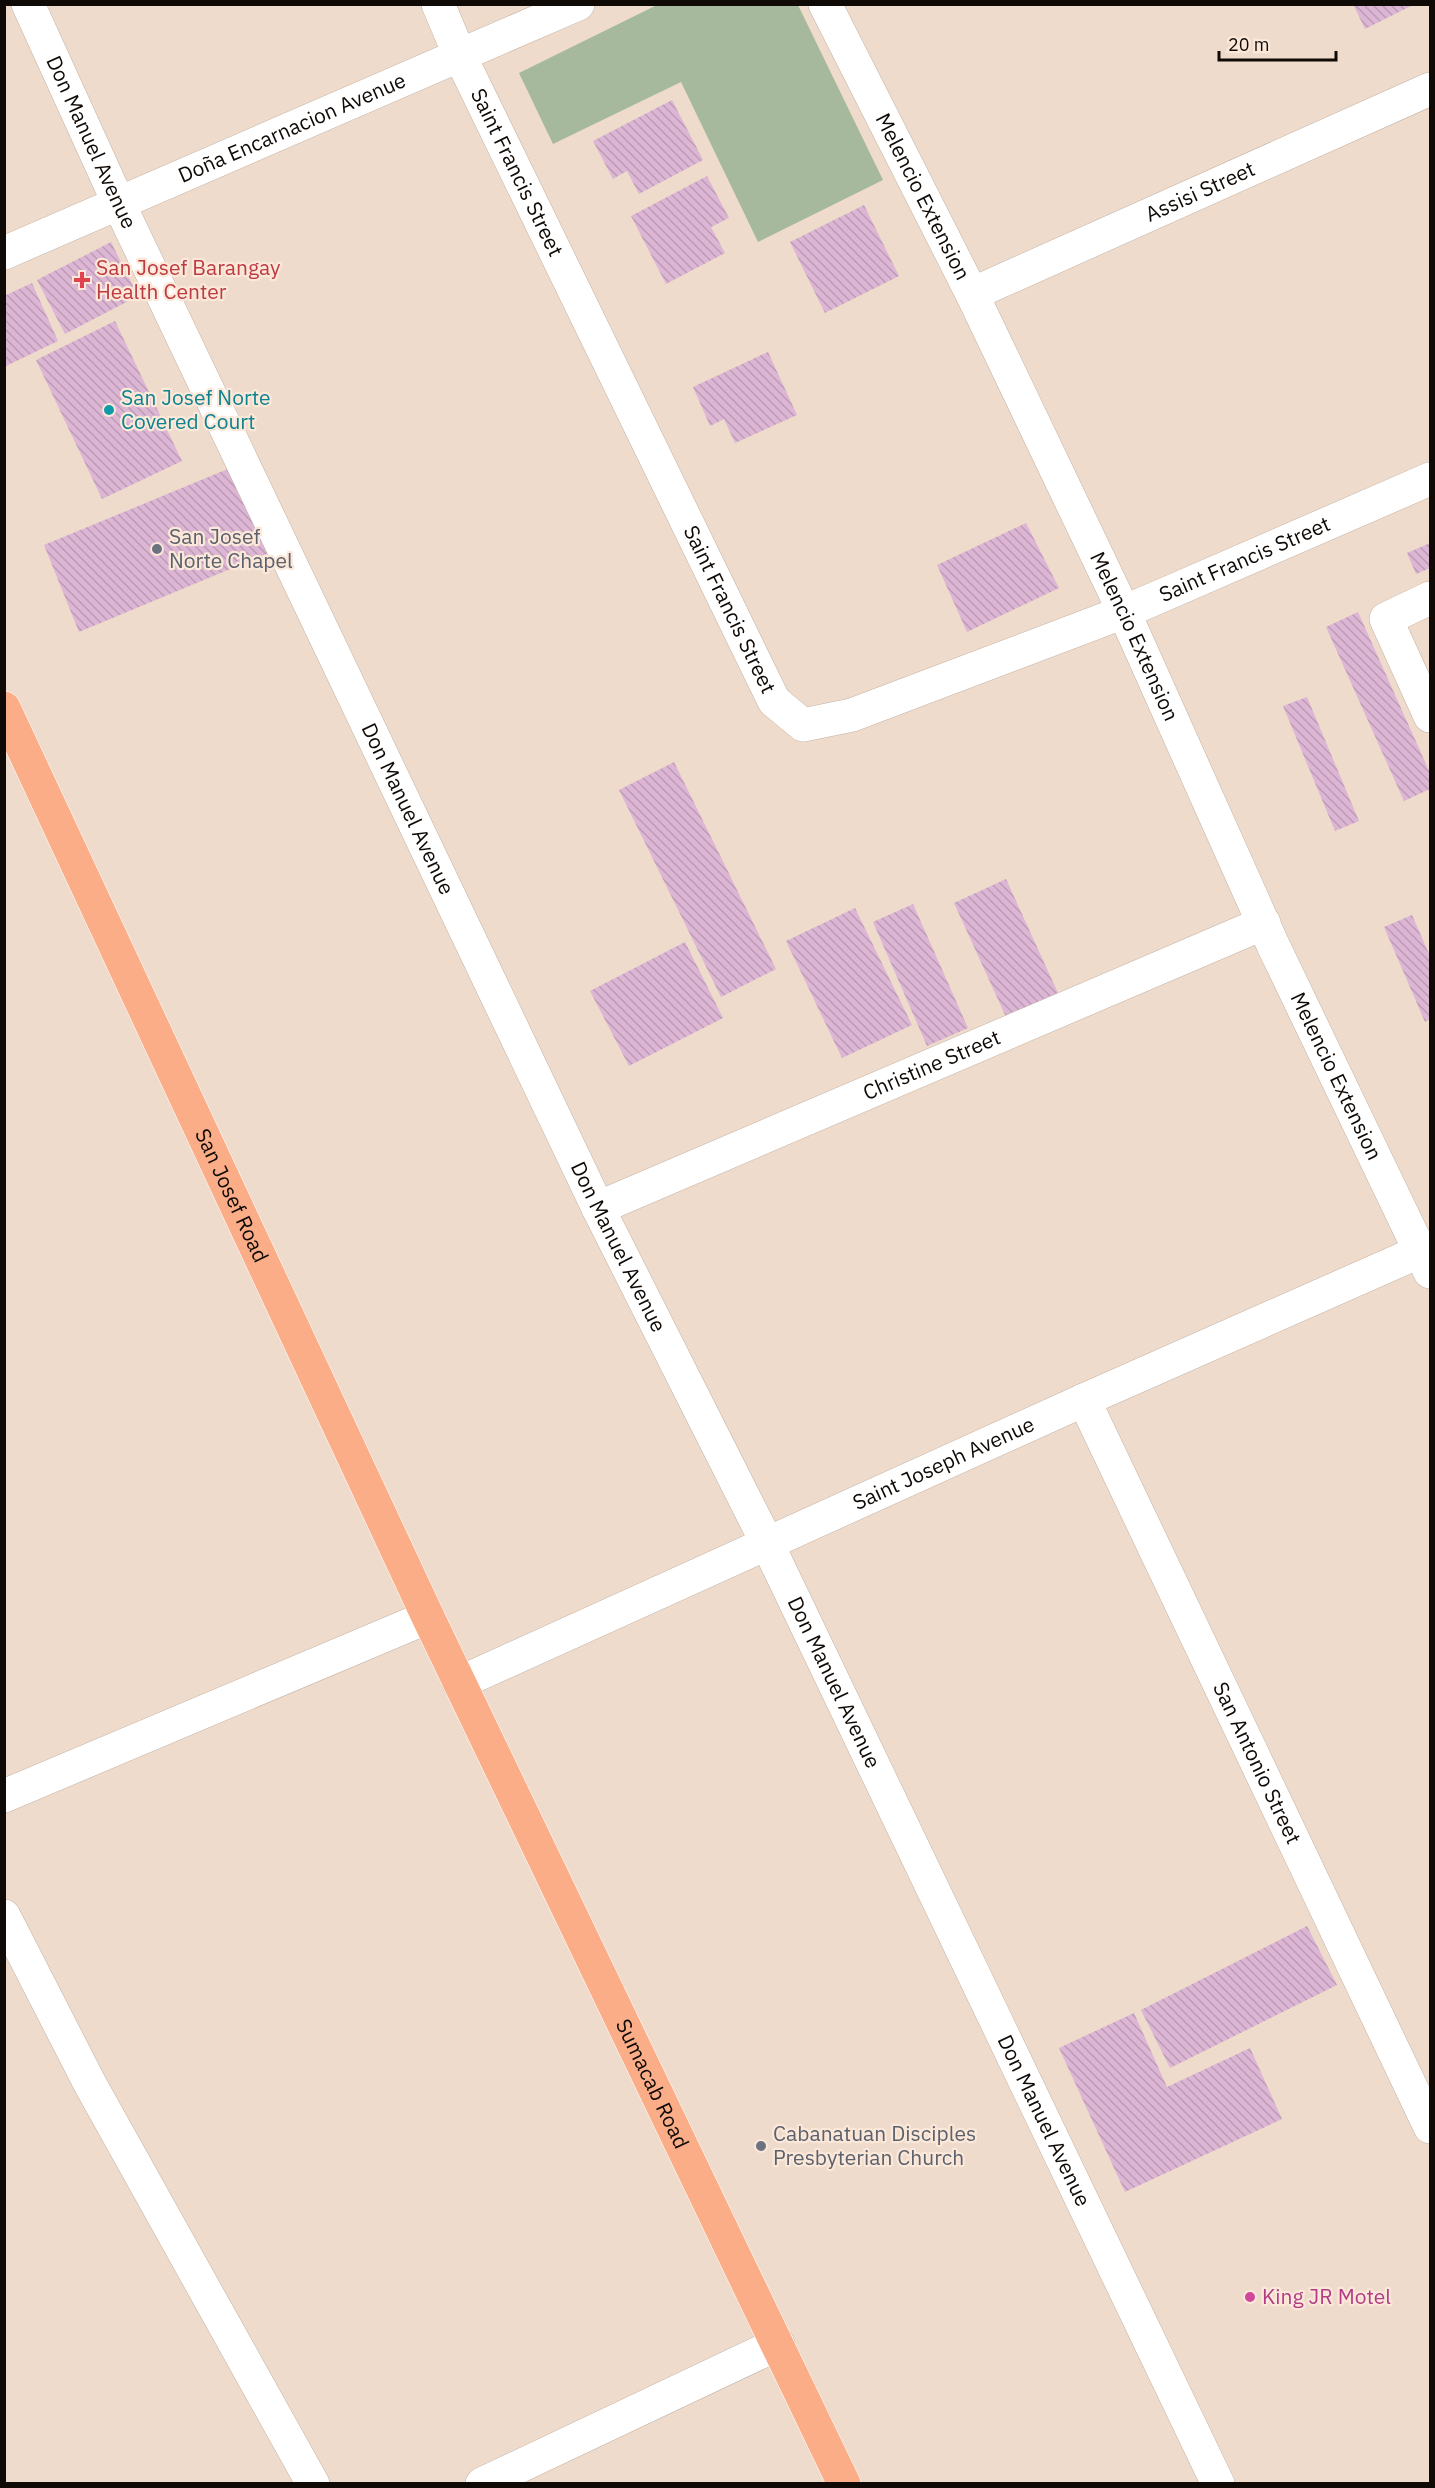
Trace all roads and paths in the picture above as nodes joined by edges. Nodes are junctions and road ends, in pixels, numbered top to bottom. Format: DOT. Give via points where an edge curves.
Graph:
graph roads {
  1 [pos="28,4"];
  2 [pos="438,4"];
  3 [pos="578,4"];
  4 [pos="825,4"];
  5 [pos="460,56"];
  6 [pos="1431,89"];
  7 [pos="119,204"];
  8 [pos="4,253"];
  9 [pos="972,294"];
  10 [pos="1431,478"];
  11 [pos="1431,598"];
  12 [pos="1124,612"];
  13 [pos="4,708"];
  14 [pos="1431,716"];
  15 [pos="1264,923"];
  16 [pos="598,1208"];
  17 [pos="1427,1257"];
  18 [pos="1084,1400"];
  19 [pos="767,1543"];
  20 [pos="428,1617"];
  21 [pos="459,1683"];
  22 [pos="4,1796"];
  23 [pos="4,1916"];
  24 [pos="1431,2127"];
  25 [pos="778,2344"];
  26 [pos="313,2484"];
  27 [pos="482,2484"];
  28 [pos="844,2484"];
  29 [pos="1218,2484"];
  1 -- 7 [label="street, Don Manuel Avenue"];
  2 -- 5 [label="street, Saint Francis Street"];
  3 -- 5 [label="street, Doña Encarnacion Avenue"];
  4 -- 9 [label="street, Melencio Extension"];
  5 -- 7 [label="street, Doña Encarnacion Avenue"];
  5 -- 12 [label="street, Saint Francis Street" via="774,701 803,725 852,715"];
  6 -- 9 [label="street, Assisi Street"];
  7 -- 8 [label="street, Doña Encarnacion Avenue"];
  7 -- 16 [label="street, Don Manuel Avenue"];
  9 -- 12 [label="street, Melencio Extension"];
  10 -- 12 [label="street, Saint Francis Street"];
  11 -- 14 [label="street" via="1386,619"];
  12 -- 15 [label="street, Melencio Extension"];
  13 -- 20 [label="main road, San Josef Road"];
  15 -- 16 [label="street, Christine Street"];
  15 -- 17 [label="street, Melencio Extension"];
  16 -- 19 [label="street, Don Manuel Avenue"];
  17 -- 18 [label="street, Saint Joseph Avenue"];
  18 -- 19 [label="street, Saint Joseph Avenue"];
  18 -- 24 [label="street, San Antonio Street"];
  19 -- 21 [label="street, Saint Joseph Avenue"];
  19 -- 29 [label="street, Don Manuel Avenue"];
  20 -- 21 [label="main road, San Josef Road"];
  20 -- 22 [label="street"];
  21 -- 25 [label="main road, Sumacab Road"];
  23 -- 26 [label="street" via="90,2085"];
  25 -- 27 [label="street"];
  25 -- 28 [label="main road, Sumacab Road"];
}
